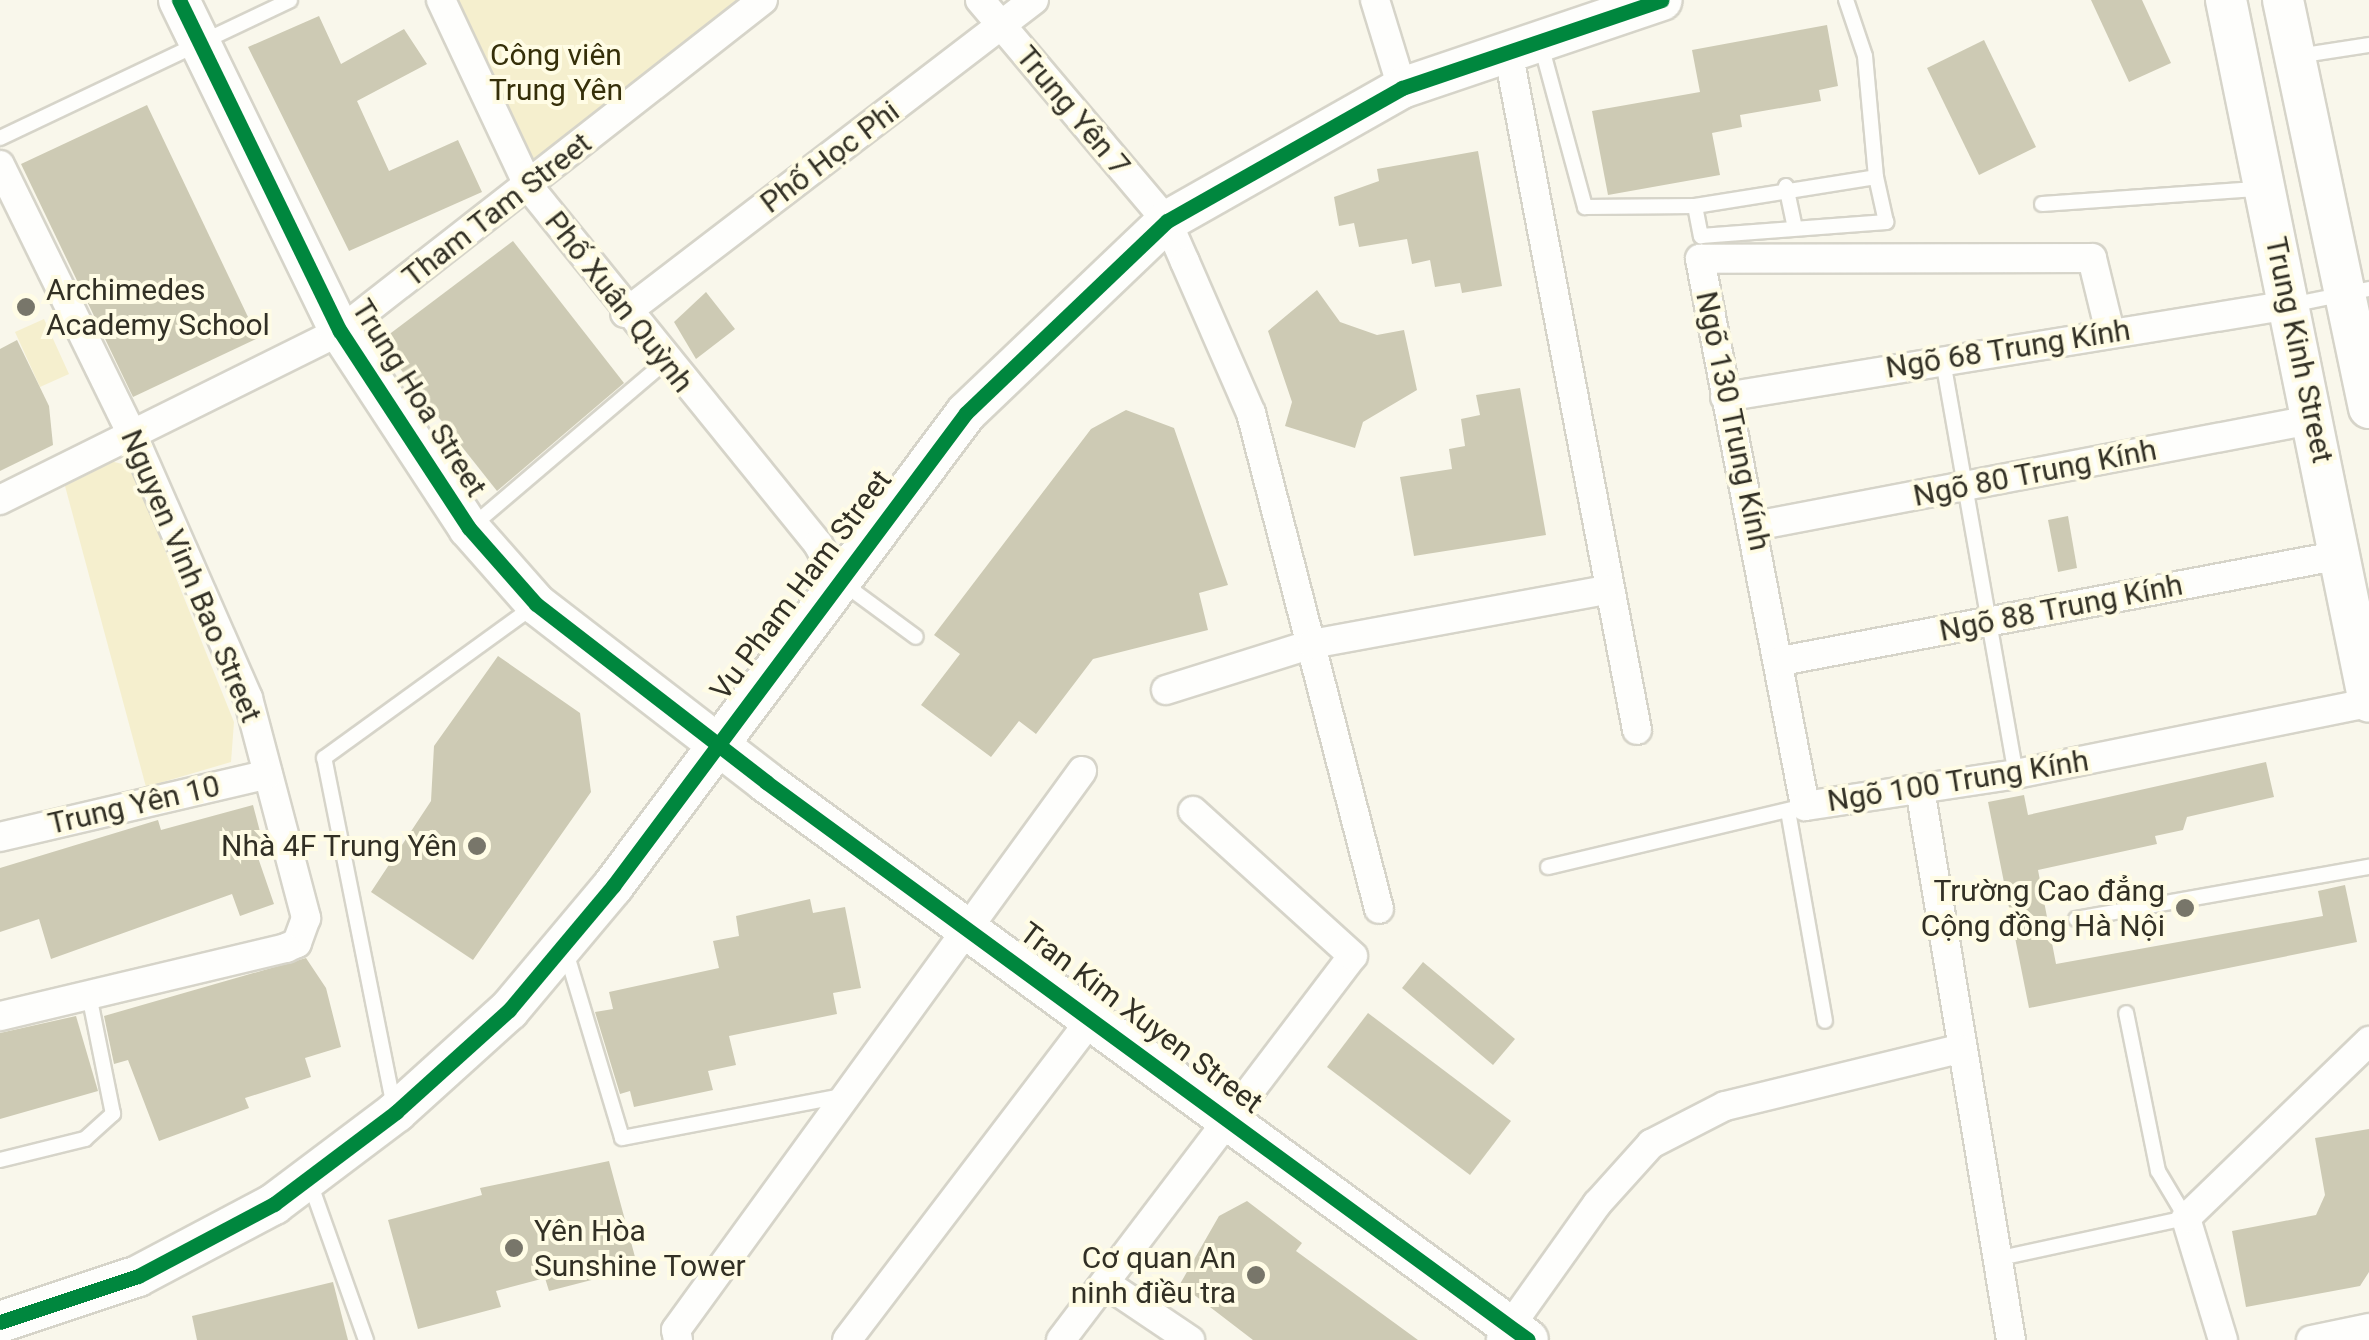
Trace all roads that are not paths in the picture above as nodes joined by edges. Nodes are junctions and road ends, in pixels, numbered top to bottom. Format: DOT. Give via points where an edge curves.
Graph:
graph roads {
  1 [pos="179,0"];
  2 [pos="290,0"];
  3 [pos="441,0"];
  4 [pos="763,0"];
  5 [pos="980,0"];
  6 [pos="1034,0"];
  7 [pos="1375,0"];
  8 [pos="1662,0"];
  9 [pos="1846,0"];
  10 [pos="2226,0"];
  11 [pos="2282,0"];
  12 [pos="1002,26"];
  13 [pos="198,40"];
  14 [pos="1524,45"];
  15 [pos="2369,45"];
  16 [pos="2297,56"];
  17 [pos="1402,88"];
  18 [pos="0,138"];
  19 [pos="0,165"];
  20 [pos="1876,177"];
  21 [pos="1786,186"];
  22 [pos="529,187"];
  23 [pos="2265,188"];
  24 [pos="2042,204"];
  25 [pos="1695,206"];
  26 [pos="1166,221"];
  27 [pos="1794,225"];
  28 [pos="1701,248"];
  29 [pos="2358,291"];
  30 [pos="2290,305"];
  31 [pos="625,312"];
  32 [pos="340,331"];
  33 [pos="2110,332"];
  34 [pos="1943,360"];
  35 [pos="664,363"];
  36 [pos="2368,396"];
  37 [pos="1725,397"];
  38 [pos="2316,420"];
  39 [pos="133,436"];
  40 [pos="1964,488"];
  41 [pos="0,500"];
  42 [pos="1755,526"];
  43 [pos="470,528"];
  44 [pos="2341,555"];
  45 [pos="837,578"];
  46 [pos="1607,590"];
  47 [pos="536,604"];
  48 [pos="1988,621"];
  49 [pos="916,637"];
  50 [pos="1312,644"];
  51 [pos="1781,661"];
  52 [pos="1166,690"];
  53 [pos="2369,702"];
  54 [pos="1637,730"];
  55 [pos="717,745"];
  56 [pos="1082,771"];
  57 [pos="268,774"];
  58 [pos="2016,774"];
  59 [pos="1920,790"];
  60 [pos="1796,809"];
  61 [pos="1193,812"];
  62 [pos="0,837"];
  63 [pos="2369,867"];
  64 [pos="1548,868"];
  65 [pos="1380,910"];
  66 [pos="2076,919"];
  67 [pos="970,926"];
  68 [pos="565,948"];
  69 [pos="89,995"];
  70 [pos="2126,1014"];
  71 [pos="0,1016"];
  72 [pos="1092,1018"];
  73 [pos="1825,1021"];
  74 [pos="2369,1041"];
  75 [pos="1959,1049"];
  76 [pos="848,1095"];
  77 [pos="396,1112"];
  78 [pos="1224,1115"];
  79 [pos="0,1160"];
  80 [pos="309,1180"];
  81 [pos="2186,1218"];
  82 [pos="1996,1259"];
  83 [pos="1108,1285"];
  84 [pos="0,1322"];
  85 [pos="2369,1328"];
  86 [pos="1513,1335"];
  87 [pos="851,1338"];
  88 [pos="366,1340"];
  89 [pos="678,1340"];
  90 [pos="1060,1340"];
  91 [pos="1190,1340"];
  92 [pos="2010,1340"];
  93 [pos="2223,1340"];
  94 [pos="2311,1340"];
  1 -- 13 [label="street, Trung Hoa Street"];
  2 -- 13 [label="lane"];
  3 -- 22 [label="street, Phố Xuân Quỳnh"];
  4 -- 22 [label="street, Tham Tam Street"];
  5 -- 12 [label="street, Trung Yên 7"];
  6 -- 12 [label="street, Phố Học Phi"];
  7 -- 17 [label="street"];
  8 -- 14 [label="street, Vu Pham Ham Street"];
  9 -- 20 [label="lane" via="1865,56"];
  10 -- 23 [label="street, Trung Kinh Street"];
  11 -- 16 [label="street, Trung Kinh Street"];
  12 -- 26 [label="street, Trung Yên 7"];
  12 -- 31 [label="street, Phố Học Phi"];
  13 -- 18 [label="lane"];
  13 -- 32 [label="street, Trung Hoa Street"];
  14 -- 17 [label="street, Vu Pham Ham Street"];
  14 -- 25 [label="lane" via="1585,207"];
  14 -- 46 [label="street"];
  15 -- 16 [label="lane"];
  16 -- 29 [label="street, Trung Kinh Street"];
  17 -- 26 [label="street, Vu Pham Ham Street"];
  19 -- 39 [label="street, Nguyen Vinh Bao Street"];
  20 -- 21 [label="lane"];
  20 -- 27 [label="lane" via="1886,222"];
  21 -- 25 [label="lane"];
  21 -- 27 [label="lane"];
  22 -- 31 [label="street, Phố Xuân Quỳnh"];
  22 -- 32 [label="street, Tham Tam Street"];
  23 -- 24 [label="lane"];
  23 -- 30 [label="street, Trung Kinh Street"];
  25 -- 28 [label="lane"];
  26 -- 45 [label="street, Vu Pham Ham Street" via="1018,356"];
  26 -- 50 [label="street, Trung Yên 7" via="1251,413"];
  27 -- 28 [label="lane"];
  28 -- 33 [label="street, Ngõ 130 Trung Kính" via="2092,258"];
  28 -- 37 [label="street, Ngõ 130 Trung Kính"];
  29 -- 30 [label="lane"];
  29 -- 36 [label="street, Trung Kinh Street"];
  30 -- 33 [label="street, Ngõ 68 Trung Kính"];
  30 -- 38 [label="street, Trung Kinh Street"];
  31 -- 35 [label="street, Phố Xuân Quỳnh"];
  32 -- 39 [label="street, Tham Tam Street"];
  32 -- 43 [label="street, Trung Hoa Street"];
  33 -- 34 [label="street, Ngõ 68 Trung Kính"];
  34 -- 37 [label="street, Ngõ 68 Trung Kính"];
  34 -- 40 [label="lane"];
  35 -- 43 [label="lane"];
  35 -- 45 [label="street, Phố Xuân Quỳnh" via="818,544"];
  37 -- 42 [label="street, Ngõ 130 Trung Kính"];
  38 -- 40 [label="street, Ngõ 80 Trung Kính"];
  38 -- 44 [label="street, Trung Kinh Street"];
  39 -- 41 [label="street, Tham Tam Street"];
  39 -- 57 [label="street, Nguyen Vinh Bao Street" via="248,698"];
  40 -- 42 [label="street, Ngõ 80 Trung Kính"];
  40 -- 48 [label="lane"];
  42 -- 51 [label="street, Ngõ 130 Trung Kính"];
  43 -- 47 [label="street, Trung Hoa Street"];
  44 -- 48 [label="street, Ngõ 88 Trung Kính"];
  44 -- 53 [label="street, Trung Kinh Street"];
  45 -- 49 [label="lane"];
  45 -- 55 [label="street, Vu Pham Ham Street"];
  46 -- 50 [label="street"];
  46 -- 54 [label="street"];
  47 -- 55 [label="street, Trung Hoa Street"];
  47 -- 77 [label="lane" via="324,758"];
  48 -- 51 [label="street, Ngõ 88 Trung Kính"];
  48 -- 58 [label="lane"];
  50 -- 52 [label="street"];
  50 -- 65 [label="street, Trung Yên 7"];
  51 -- 60 [label="street, Ngõ 130 Trung Kính"];
  53 -- 58 [label="street, Ngõ 100 Trung Kính"];
  55 -- 67 [label="street, Tran Kim Xuyen Street"];
  55 -- 68 [label="street, Vu Pham Ham Street"];
  56 -- 67 [label="street"];
  57 -- 62 [label="street, Trung Yên 10"];
  57 -- 69 [label="street, Nguyen Vinh Bao Street" via="306,918 296,943"];
  58 -- 59 [label="street, Ngõ 100 Trung Kính"];
  59 -- 60 [label="street, Ngõ 100 Trung Kính"];
  59 -- 75 [label="street"];
  60 -- 64 [label="lane, Ngõ 100 Trung Kính"];
  60 -- 73 [label="lane"];
  61 -- 78 [label="street" via="1352,956"];
  63 -- 66 [label="lane"];
  67 -- 72 [label="street, Tran Kim Xuyen Street"];
  67 -- 76 [label="street"];
  68 -- 76 [label="lane" via="622,1138"];
  68 -- 77 [label="street, Vu Pham Ham Street"];
  69 -- 71 [label="street, Nguyen Vinh Bao Street"];
  69 -- 79 [label="lane" via="113,1114 85,1140"];
  70 -- 81 [label="lane" via="2158,1171"];
  72 -- 78 [label="street, Tran Kim Xuyen Street"];
  72 -- 87 [label="street"];
  74 -- 81 [label="street"];
  75 -- 82 [label="street"];
  75 -- 86 [label="street" via="1726,1106 1651,1144 1597,1204"];
  76 -- 89 [label="street" via="676,1330"];
  77 -- 80 [label="street, Vu Pham Ham Street"];
  78 -- 83 [label="street"];
  78 -- 86 [label="street, Tran Kim Xuyen Street"];
  80 -- 84 [label="street, Vu Pham Ham Street" via="190,1253"];
  80 -- 88 [label="lane"];
  81 -- 82 [label="lane"];
  81 -- 93 [label="street"];
  82 -- 92 [label="street"];
  83 -- 90 [label="street"];
  83 -- 91 [label="street"];
  85 -- 94 [label="street"];
}
